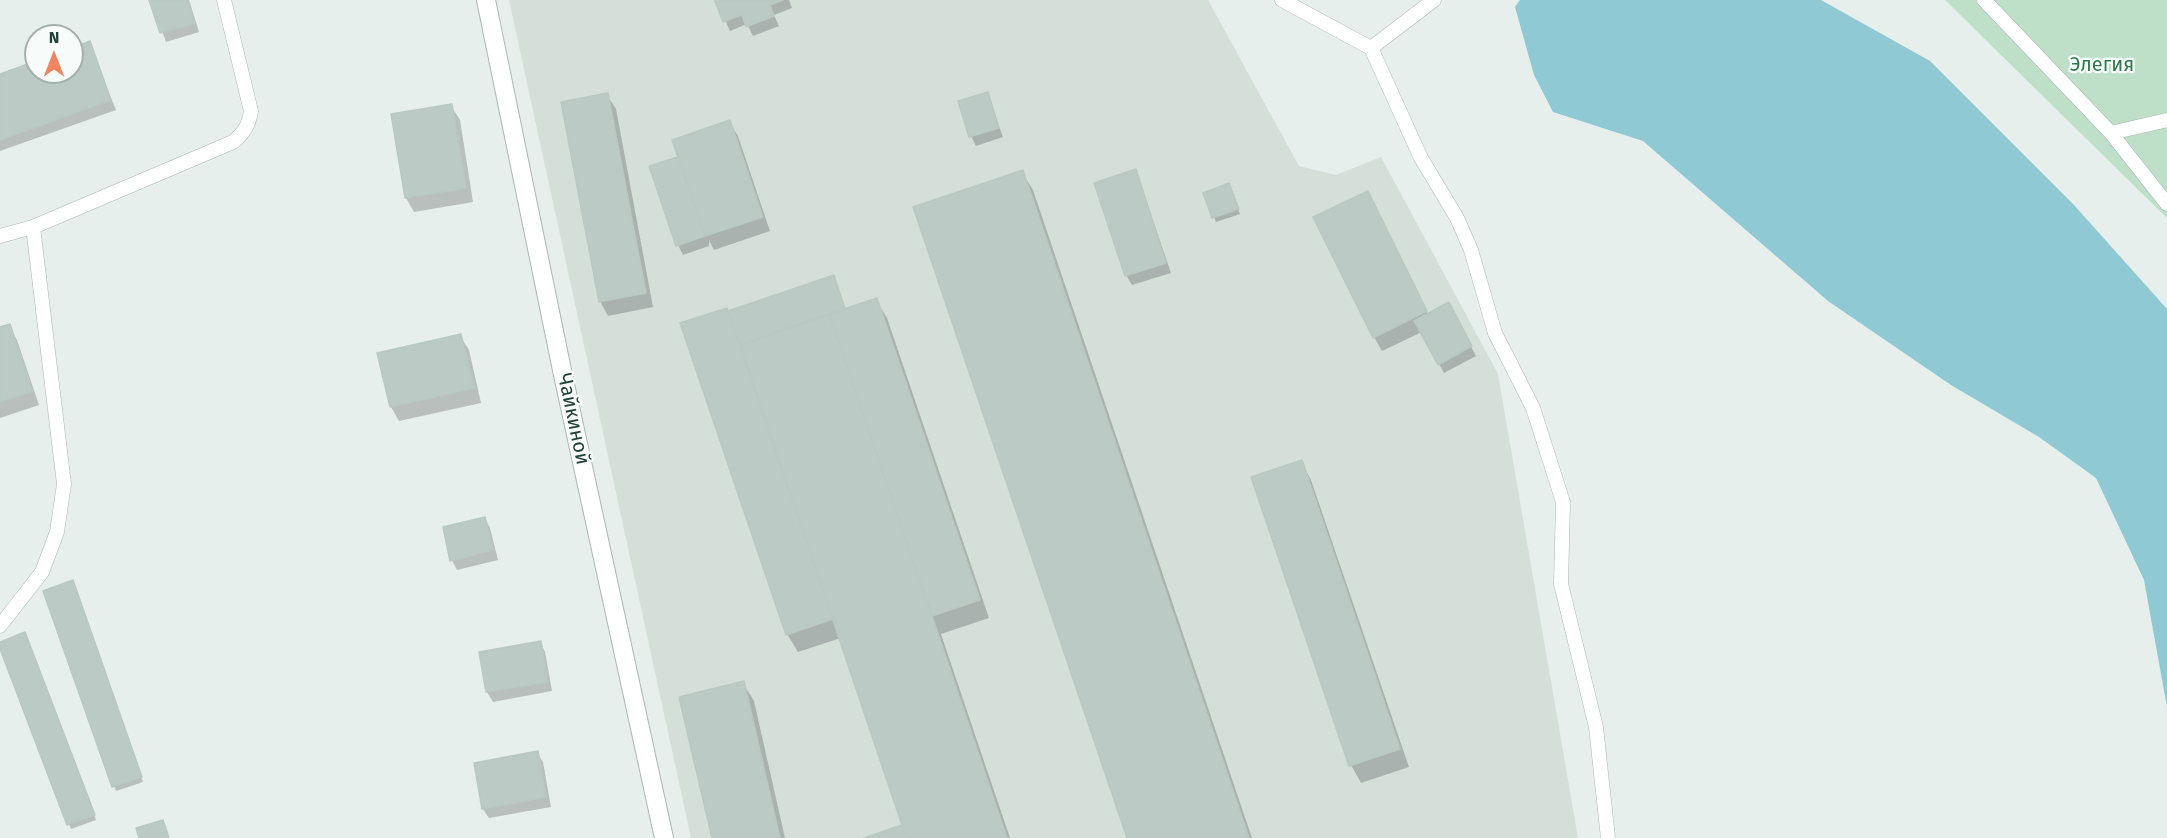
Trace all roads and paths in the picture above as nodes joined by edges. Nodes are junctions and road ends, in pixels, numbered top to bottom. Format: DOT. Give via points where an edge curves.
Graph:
graph roads {
  1 [pos="224,0"];
  2 [pos="486,0"];
  3 [pos="1282,0"];
  4 [pos="1434,0"];
  5 [pos="1984,0"];
  6 [pos="1371,48"];
  7 [pos="2167,120"];
  8 [pos="2111,134"];
  9 [pos="2167,204"];
  10 [pos="33,227"];
  11 [pos="0,236"];
  12 [pos="0,626"];
  13 [pos="664,838"];
  14 [pos="1608,838"];
  1 -- 10 [label="lane" via="251,111 243,134 233,142"];
  2 -- 13 [label="street, Чайкиной"];
  3 -- 6 [label="lane"];
  4 -- 6 [label="lane"];
  5 -- 8 [label="lane"];
  6 -- 14 [label="lane" via="1422,158 1471,250 1495,333 1533,408 1563,502 1561,584 1596,727"];
  7 -- 8 [label="lane"];
  8 -- 9 [label="lane"];
  10 -- 11 [label="lane"];
  10 -- 12 [label="lane" via="64,484 57,532 42,572"];
}
